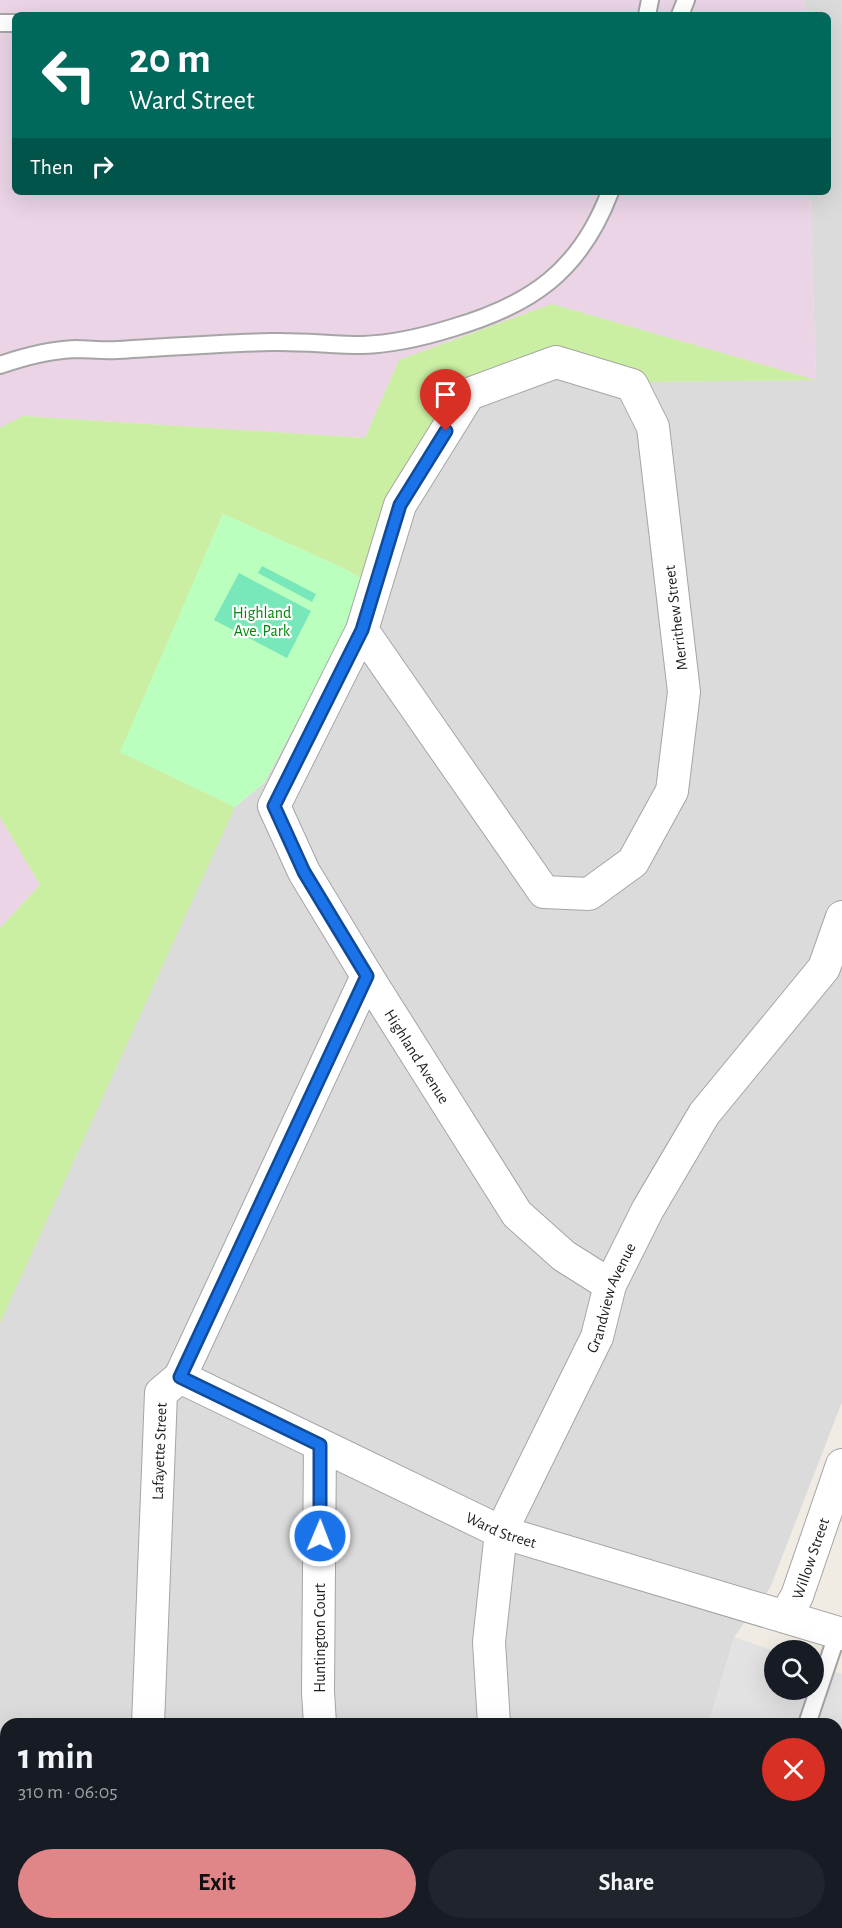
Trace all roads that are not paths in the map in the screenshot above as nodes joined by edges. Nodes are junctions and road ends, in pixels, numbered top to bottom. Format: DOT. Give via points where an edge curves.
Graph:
graph roads {
  1 [pos="609,195"];
  2 [pos="0,365"];
  3 [pos="362,630"];
  4 [pos="842,917"];
  5 [pos="367,976"];
  6 [pos="610,1286"];
  7 [pos="180,1377"];
  8 [pos="320,1445"];
  9 [pos="842,1465"];
  10 [pos="501,1532"];
  11 [pos="785,1616"];
  12 [pos="840,1633"];
  13 [pos="148,1718"];
  14 [pos="320,1718"];
  15 [pos="494,1718"];
  16 [pos="809,1718"];
  1 -- 2 [label="lane" via="583,247 538,291 507,309 430,335 363,345 273,342 74,349"];
  3 -- 3 [label="street, Merrithew Street" via="544,892 588,894 633,862 672,791 684,692 653,427 632,385 556,362 469,394 400,505"];
  3 -- 5 [label="street, Highland Avenue" via="274,806 304,872"];
  4 -- 6 [label="street, Grandview Avenue" via="824,968 704,1114 648,1209"];
  5 -- 6 [label="street, Highland Avenue" via="517,1214 564,1256"];
  5 -- 7 [label="street, Lafayette Street"];
  6 -- 10 [label="street, Grandview Avenue" via="597,1336"];
  7 -- 8 [label="street, Ward Street"];
  7 -- 13 [label="street, Lafayette Street" via="161,1393"];
  8 -- 10 [label="street, Ward Street"];
  8 -- 14 [label="street, Huntington Court"];
  9 -- 11 [label="street, Willow Street" via="797,1596"];
  10 -- 11 [label="street, Ward Street"];
  10 -- 15 [label="street, Grandview Avenue" via="489,1642"];
  11 -- 12 [label="street, Ward Street"];
  12 -- 16 [label="lane"];
}
